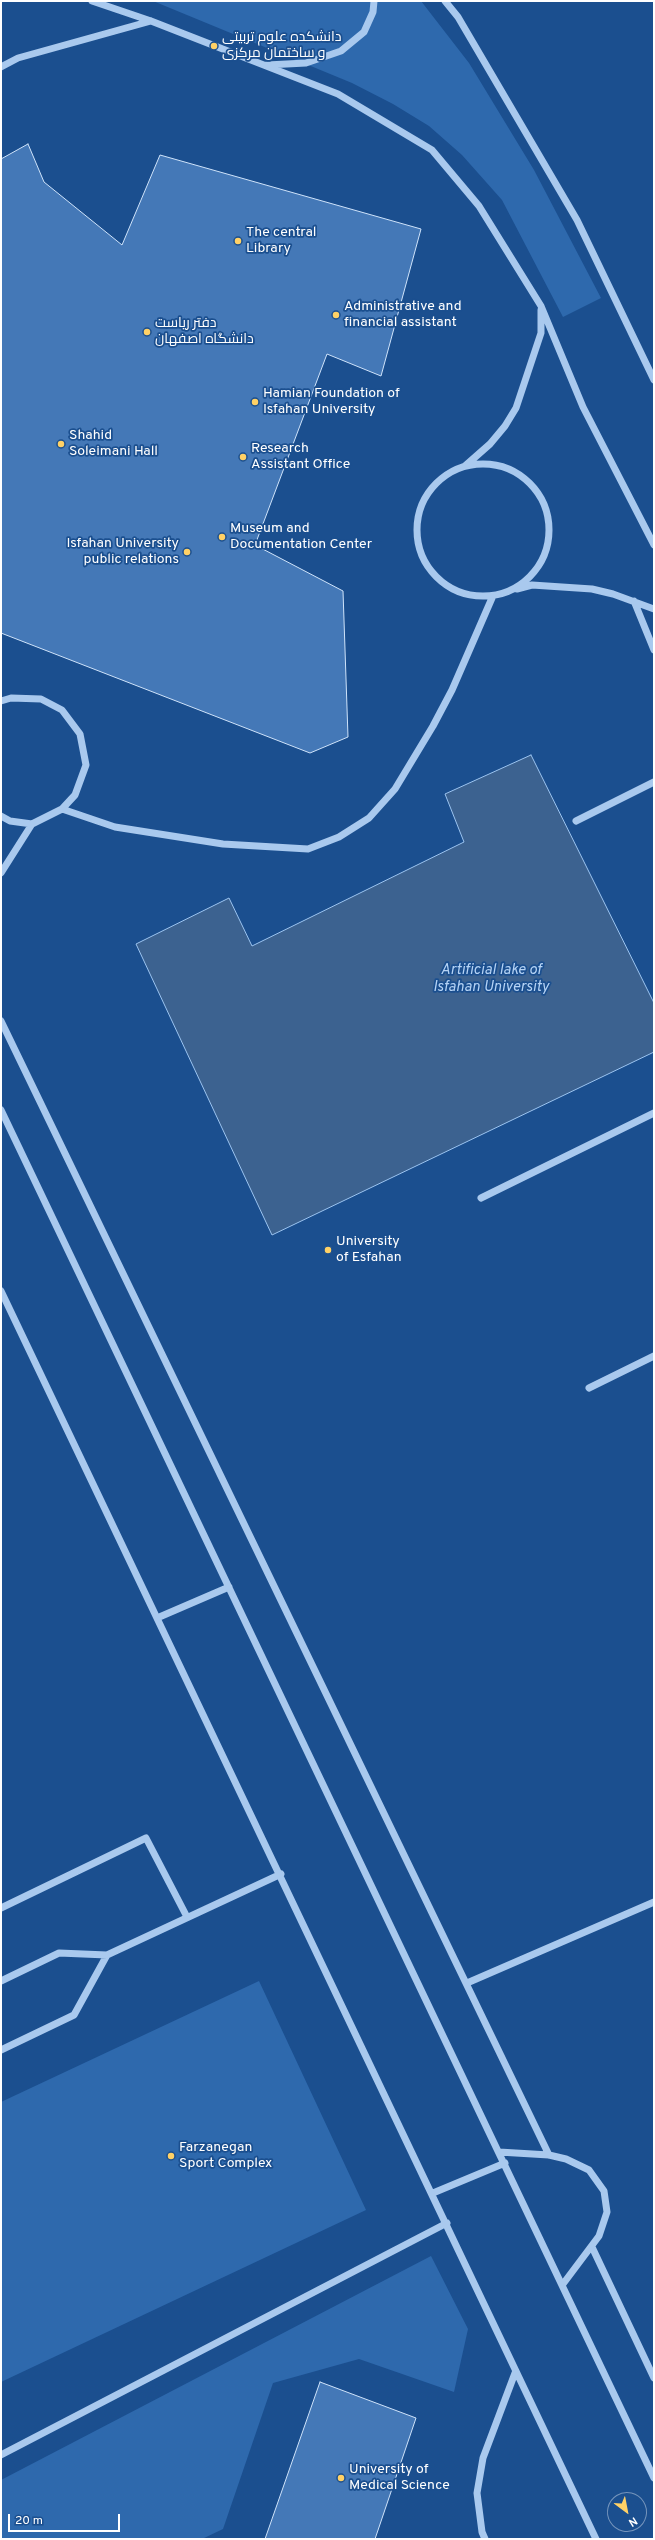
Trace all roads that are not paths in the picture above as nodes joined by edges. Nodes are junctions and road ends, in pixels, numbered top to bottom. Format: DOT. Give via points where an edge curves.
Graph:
graph roads {
  1 [pos="92,1"];
  2 [pos="374,1"];
  3 [pos="445,1"];
  4 [pos="150,21"];
  5 [pos="262,65"];
  6 [pos="1,67"];
  7 [pos="541,306"];
  8 [pos="654,380"];
  9 [pos="465,466"];
  10 [pos="654,545"];
  11 [pos="509,592"];
  12 [pos="492,598"];
  13 [pos="634,601"];
  14 [pos="654,609"];
  15 [pos="654,650"];
  16 [pos="1,698"];
  17 [pos="11,698"];
  18 [pos="1,701"];
  19 [pos="654,782"];
  20 [pos="62,809"];
  21 [pos="1,816"];
  22 [pos="576,821"];
  23 [pos="32,824"];
  24 [pos="1,873"];
  25 [pos="1,1021"];
  26 [pos="1,1110"];
  27 [pos="654,1113"];
  28 [pos="480,1198"];
  29 [pos="1,1291"];
  30 [pos="654,1356"];
  31 [pos="589,1388"];
  32 [pos="229,1587"];
  33 [pos="157,1618"];
  34 [pos="281,1874"];
  35 [pos="654,1902"];
  36 [pos="1,1908"];
  37 [pos="187,1917"];
  38 [pos="107,1955"];
  39 [pos="1,1981"];
  40 [pos="466,1983"];
  41 [pos="1,2050"];
  42 [pos="499,2152"];
  43 [pos="549,2155"];
  44 [pos="505,2163"];
  45 [pos="433,2193"];
  46 [pos="447,2223"];
  47 [pos="592,2247"];
  48 [pos="563,2284"];
  49 [pos="515,2373"];
  50 [pos="654,2378"];
  51 [pos="1,2455"];
  52 [pos="654,2478"];
  53 [pos="486,2539"];
  54 [pos="596,2539"];
  1 -- 4 [label="street"];
  2 -- 5 [label="street" via="373,12 364,32 341,51 306,63"];
  3 -- 8 [label="street" via="458,17 577,220"];
  4 -- 5 [label="street"];
  4 -- 6 [label="street" via="18,58"];
  5 -- 7 [label="street" via="338,94 432,150 479,206"];
  7 -- 9 [label="street" via="541,333 516,408 490,444"];
  7 -- 10 [label="street" via="583,407"];
  9 -- 11 [label="street" via="488,463 520,474 539,492 548,513 550,537 545,556 530,577"];
  9 -- 12 [label="street" via="446,475 428,492 420,509 416,532 419,549 430,570 445,584 463,594"];
  11 -- 12 [label="street"];
  11 -- 13 [label="street" via="532,585 570,586 613,594"];
  12 -- 20 [label="street" via="452,690 402,778 368,818 340,837 308,849 223,844 115,827"];
  13 -- 14 [label="street"];
  13 -- 15 [label="street"];
  16 -- 17 [label="street"];
  17 -- 18 [label="street"];
  17 -- 20 [label="street" via="41,699 62,710 80,734 86,765 75,795"];
  19 -- 22 [label="street"];
  20 -- 23 [label="street"];
  21 -- 23 [label="street" via="10,821"];
  23 -- 24 [label="street"];
  25 -- 40 [label="street"];
  26 -- 32 [label="street"];
  27 -- 28 [label="street"];
  29 -- 33 [label="street"];
  30 -- 31 [label="street"];
  32 -- 33 [label="street"];
  32 -- 42 [label="street"];
  33 -- 34 [label="street"];
  34 -- 37 [label="street"];
  34 -- 45 [label="street"];
  35 -- 40 [label="street"];
  36 -- 37 [label="street" via="146,1838"];
  37 -- 38 [label="street"];
  38 -- 39 [label="street" via="59,1953"];
  38 -- 41 [label="street" via="74,2015"];
  40 -- 43 [label="street"];
  42 -- 43 [label="street"];
  42 -- 44 [label="street"];
  43 -- 47 [label="street" via="589,2170 604,2190 606,2212 599,2236"];
  44 -- 45 [label="street"];
  44 -- 48 [label="street"];
  45 -- 46 [label="street"];
  46 -- 49 [label="street"];
  46 -- 51 [label="street"];
  47 -- 48 [label="street"];
  47 -- 50 [label="street"];
  48 -- 52 [label="street"];
  49 -- 53 [label="street" via="483,2458 477,2493 482,2532"];
  49 -- 54 [label="street"];
}
